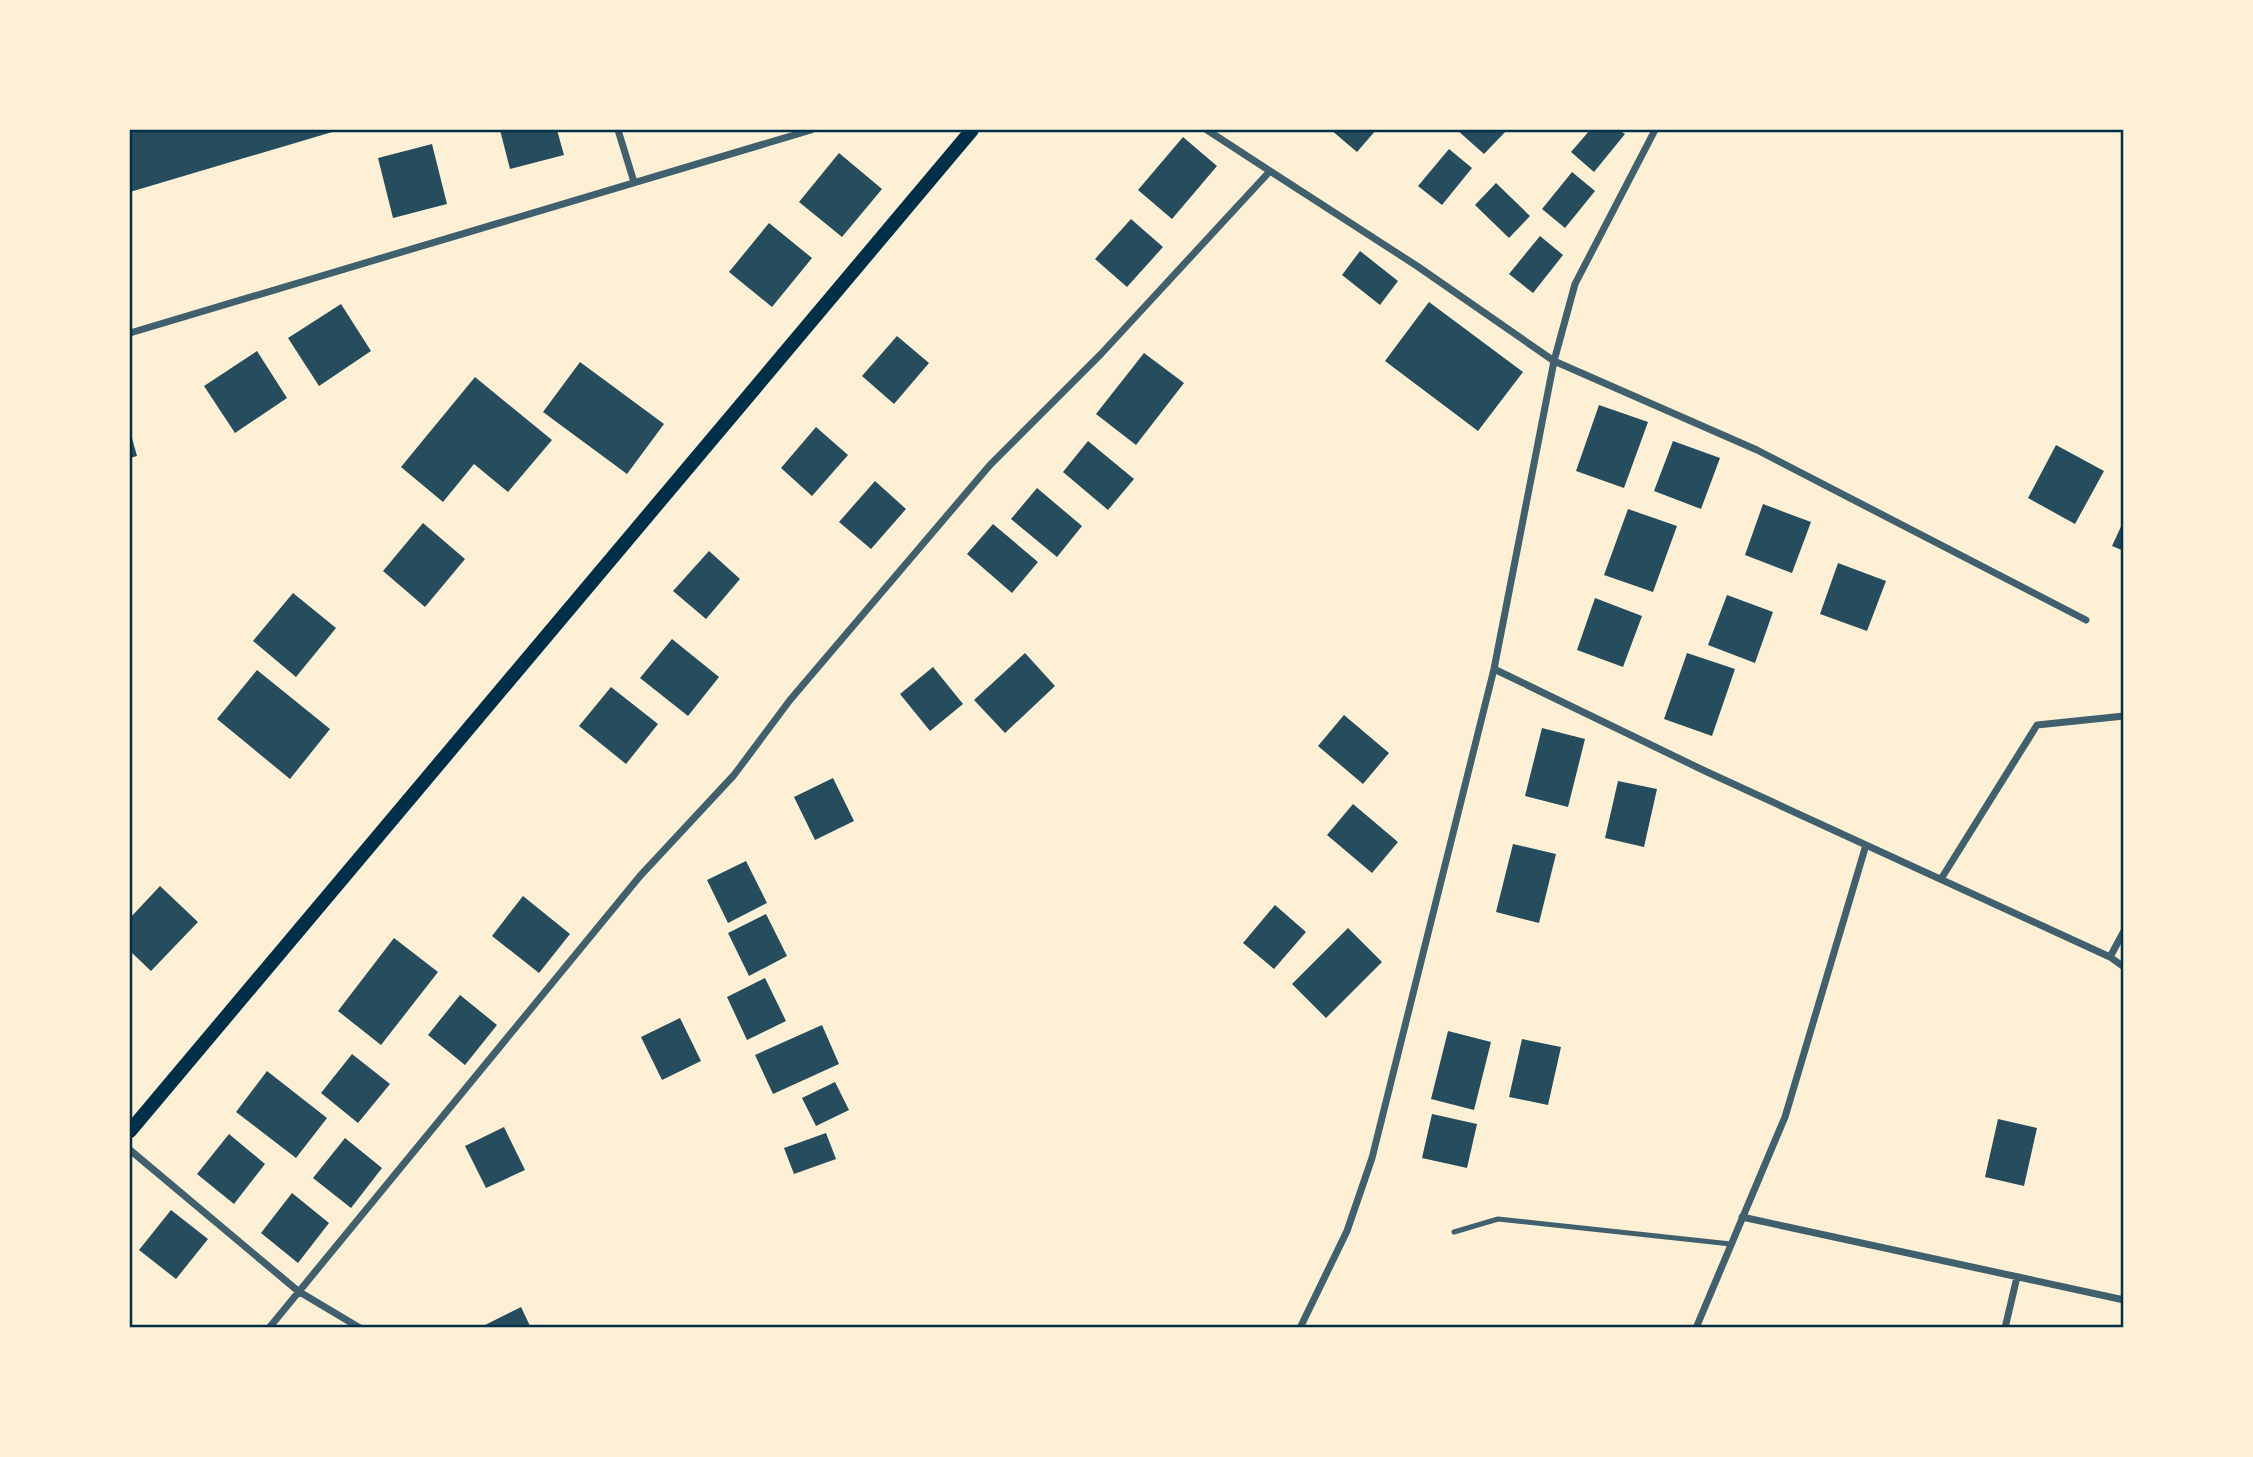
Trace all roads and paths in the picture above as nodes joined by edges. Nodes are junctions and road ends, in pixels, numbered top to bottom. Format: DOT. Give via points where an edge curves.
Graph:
graph roads {
  1 [pos="618,130"];
  2 [pos="811,130"];
  3 [pos="972,130"];
  4 [pos="1207,130"];
  5 [pos="1655,130"];
  6 [pos="1270,172"];
  7 [pos="634,181"];
  8 [pos="130,333"];
  9 [pos="1554,360"];
  10 [pos="2085,620"];
  11 [pos="1494,669"];
  12 [pos="2123,716"];
  13 [pos="1867,845"];
  14 [pos="1941,879"];
  15 [pos="2123,931"];
  16 [pos="2110,957"];
  17 [pos="2123,968"];
  18 [pos="130,1131"];
  19 [pos="130,1150"];
  20 [pos="1742,1217"];
  21 [pos="1454,1232"];
  22 [pos="1731,1244"];
  23 [pos="2017,1277"];
  24 [pos="298,1291"];
  25 [pos="2123,1300"];
  26 [pos="269,1328"];
  27 [pos="360,1328"];
  28 [pos="1300,1328"];
  29 [pos="1696,1328"];
  30 [pos="2005,1328"];
  1 -- 7 [label="street"];
  2 -- 7 [label="street"];
  3 -- 18 [label="main road"];
  4 -- 6 [label="street"];
  5 -- 9 [label="street" via="1575,284"];
  6 -- 9 [label="street"];
  6 -- 24 [label="street" via="1101,354 990,465 790,700 734,775 640,876"];
  7 -- 8 [label="street"];
  9 -- 10 [label="street" via="1757,450"];
  9 -- 11 [label="street"];
  11 -- 13 [label="street"];
  11 -- 28 [label="street" via="1372,1158 1347,1231"];
  12 -- 14 [label="street" via="2036,724"];
  13 -- 14 [label="street"];
  13 -- 20 [label="street" via="1785,1116"];
  14 -- 16 [label="street"];
  15 -- 16 [label="street"];
  16 -- 17 [label="street"];
  19 -- 24 [label="street"];
  20 -- 22 [label="street"];
  20 -- 23 [label="street"];
  21 -- 22 [label="lane" via="1498,1219"];
  22 -- 29 [label="street"];
  23 -- 25 [label="street"];
  23 -- 30 [label="street"];
  24 -- 26 [label="street"];
  24 -- 27 [label="street"];
}
